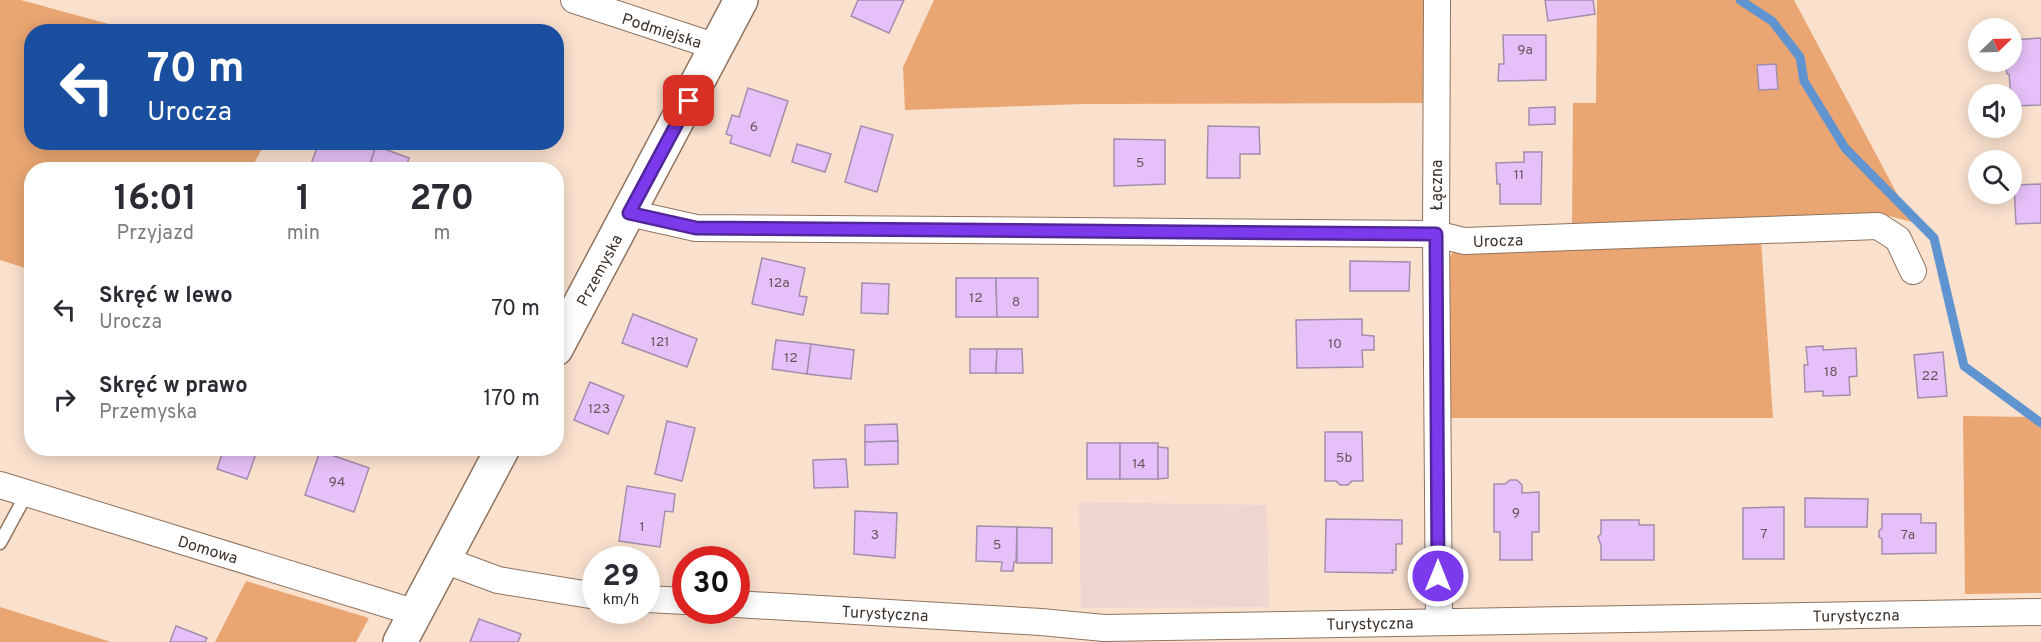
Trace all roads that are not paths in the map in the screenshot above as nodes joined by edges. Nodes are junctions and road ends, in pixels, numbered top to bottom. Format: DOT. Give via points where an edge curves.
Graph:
graph roads {
  1 [pos="574,0"];
  2 [pos="741,0"];
  3 [pos="1437,0"];
  4 [pos="717,47"];
  5 [pos="629,213"];
  6 [pos="1436,234"];
  7 [pos="1913,271"];
  8 [pos="564,334"];
  9 [pos="499,456"];
  10 [pos="0,485"];
  11 [pos="27,493"];
  12 [pos="0,543"];
  13 [pos="444,560"];
  14 [pos="582,594"];
  15 [pos="750,605"];
  16 [pos="2041,612"];
  17 [pos="416,613"];
  18 [pos="1439,622"];
  19 [pos="1104,635"];
  20 [pos="400,642"];
  1 -- 4 [label="street, Podmiejska"];
  2 -- 4 [label="main road, Przemyska"];
  3 -- 6 [label="street, Łączna"];
  4 -- 5 [label="main road, Przemyska"];
  5 -- 6 [label="street, Urocza" via="696,228"];
  5 -- 8 [label="main road, Przemyska"];
  6 -- 7 [label="street, Urocza" via="1464,241 1878,226 1898,239"];
  6 -- 18 [label="street, Łączna"];
  9 -- 13 [label="main road"];
  10 -- 11 [label="street, Domowa"];
  11 -- 12 [label="lane"];
  11 -- 17 [label="street, Domowa"];
  13 -- 14 [label="street" via="498,580"];
  13 -- 17 [label="main road"];
  15 -- 19 [label="street, Turystyczna" via="1041,622"];
  16 -- 18 [label="street, Turystyczna"];
  17 -- 20 [label="main road"];
  18 -- 19 [label="street, Turystyczna"];
}
